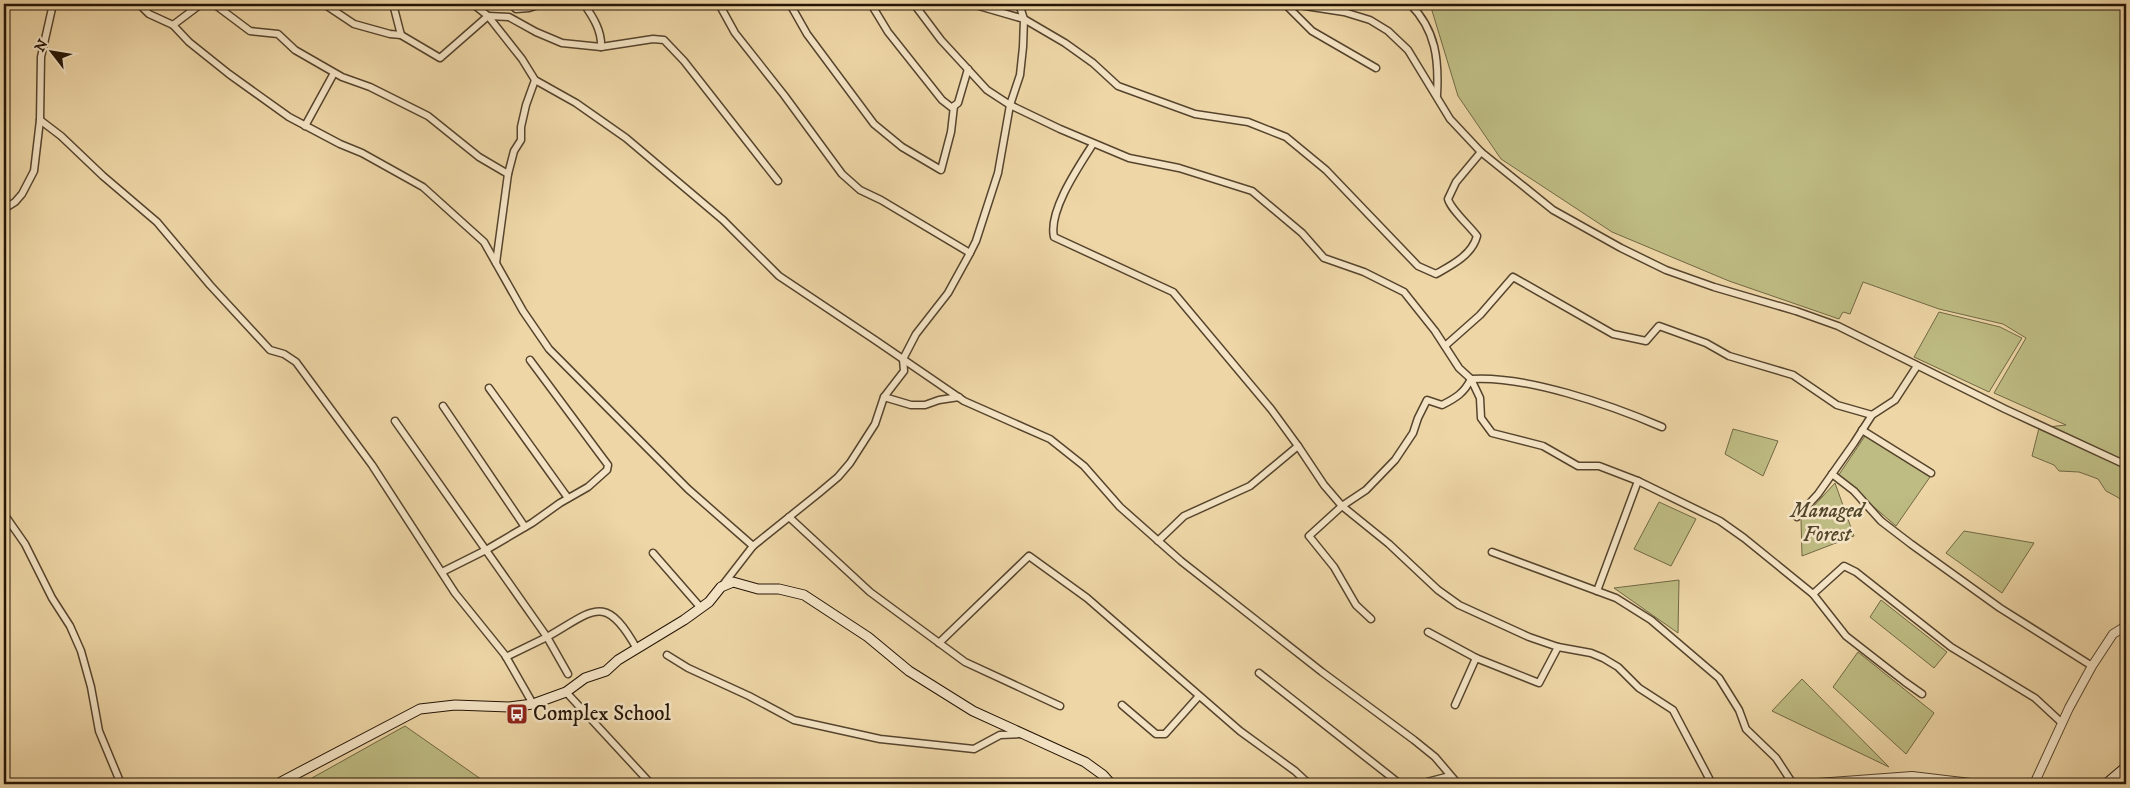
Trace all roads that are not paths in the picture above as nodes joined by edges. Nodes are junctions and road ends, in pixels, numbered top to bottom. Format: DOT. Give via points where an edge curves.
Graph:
graph roads {
  1 [pos="53,4"];
  2 [pos="139,4"];
  3 [pos="201,4"];
  4 [pos="214,4"];
  5 [pos="324,4"];
  6 [pos="393,4"];
  7 [pos="473,4"];
  8 [pos="511,4"];
  9 [pos="541,4"];
  10 [pos="584,4"];
  11 [pos="719,4"];
  12 [pos="790,4"];
  13 [pos="871,4"];
  14 [pos="914,4"];
  15 [pos="972,4"];
  16 [pos="1019,4"];
  17 [pos="1285,4"];
  18 [pos="1292,4"];
  19 [pos="1410,4"];
  20 [pos="980,5"];
  21 [pos="488,16"];
  22 [pos="1024,19"];
  23 [pos="173,25"];
  24 [pos="401,35"];
  25 [pos="601,47"];
  26 [pos="1376,68"];
  27 [pos="968,69"];
  28 [pos="334,72"];
  29 [pos="535,80"];
  30 [pos="1437,96"];
  31 [pos="1010,105"];
  32 [pos="954,106"];
  33 [pos="40,120"];
  34 [pos="305,126"];
  35 [pos="1093,144"];
  36 [pos="1481,152"];
  37 [pos="508,174"];
  38 [pos="778,181"];
  39 [pos="4,209"];
  40 [pos="970,253"];
  41 [pos="496,264"];
  42 [pos="1445,346"];
  43 [pos="904,359"];
  44 [pos="530,360"];
  45 [pos="1917,366"];
  46 [pos="1470,379"];
  47 [pos="489,388"];
  48 [pos="884,397"];
  49 [pos="959,397"];
  50 [pos="443,406"];
  51 [pos="1872,415"];
  52 [pos="395,421"];
  53 [pos="1662,427"];
  54 [pos="1862,430"];
  55 [pos="1298,446"];
  56 [pos="2126,465"];
  57 [pos="1931,473"];
  58 [pos="1832,474"];
  59 [pos="1638,481"];
  60 [pos="568,498"];
  61 [pos="1342,506"];
  62 [pos="4,514"];
  63 [pos="789,517"];
  64 [pos="1797,517"];
  65 [pos="526,527"];
  66 [pos="1158,541"];
  67 [pos="753,546"];
  68 [pos="486,550"];
  69 [pos="1492,552"];
  70 [pos="653,553"];
  71 [pos="442,572"];
  72 [pos="721,587"];
  73 [pos="1597,591"];
  74 [pos="1813,594"];
  75 [pos="701,608"];
  76 [pos="1371,619"];
  77 [pos="2126,626"];
  78 [pos="1428,632"];
  79 [pos="547,637"];
  80 [pos="938,643"];
  81 [pos="1558,646"];
  82 [pos="637,649"];
  83 [pos="668,654"];
  84 [pos="506,657"];
  85 [pos="1476,658"];
  86 [pos="2092,666"];
  87 [pos="568,674"];
  88 [pos="1259,674"];
  89 [pos="566,692"];
  90 [pos="1922,694"];
  91 [pos="1199,696"];
  92 [pos="533,704"];
  93 [pos="1455,705"];
  94 [pos="1060,706"];
  95 [pos="1122,706"];
  96 [pos="2062,723"];
  97 [pos="1025,734"];
  98 [pos="2126,768"];
  99 [pos="1450,776"];
  100 [pos="121,784"];
  101 [pos="277,784"];
  102 [pos="651,784"];
  103 [pos="1110,784"];
  104 [pos="1309,784"];
  105 [pos="1400,784"];
  106 [pos="1419,784"];
  107 [pos="1458,784"];
  108 [pos="1712,784"];
  109 [pos="1792,784"];
  110 [pos="1804,784"];
  111 [pos="1979,784"];
  112 [pos="2034,784"];
  113 [pos="2106,784"];
  1 -- 33 [label="street" via="42,57"];
  2 -- 23 [label="street" via="149,14"];
  3 -- 23 [label="street"];
  4 -- 28 [label="street" via="250,31 278,34 295,50"];
  5 -- 24 [label="street" via="354,24"];
  6 -- 24 [label="street"];
  7 -- 21 [label="street"];
  8 -- 9 [label="street" via="516,9"];
  10 -- 25 [label="street" via="594,18"];
  11 -- 40 [label="street" via="735,33 842,174 860,190"];
  12 -- 32 [label="street" via="807,34 874,124 902,147 941,170"];
  13 -- 32 [label="street" via="888,32 942,100"];
  14 -- 27 [label="street"];
  15 -- 20 [label="street"];
  16 -- 22 [label="street"];
  17 -- 26 [label="street" via="1312,31"];
  18 -- 30 [label="street" via="1344,12 1370,20 1388,31 1408,50"];
  19 -- 30 [label="street" via="1418,12 1435,47"];
  20 -- 22 [label="street"];
  21 -- 24 [label="street" via="440,58"];
  21 -- 25 [label="street" via="510,17 562,43"];
  21 -- 29 [label="street"];
  22 -- 31 [label="street" via="1020,75"];
  22 -- 36 [label="street" via="1065,43 1118,86 1195,114 1248,122 1286,137 1326,170 1418,266 1436,274 1454,264 1474,245 1477,236 1450,206 1448,199 1456,182"];
  23 -- 34 [label="street" via="229,74"];
  25 -- 38 [label="street" via="664,40"];
  27 -- 31 [label="street" via="987,90"];
  27 -- 32 [label="street" via="958,103"];
  28 -- 34 [label="street"];
  28 -- 37 [label="street" via="428,116 479,157"];
  29 -- 37 [label="street" via="526,105 521,140 514,151"];
  29 -- 43 [label="street" via="576,102 626,138 723,220 779,276"];
  30 -- 36 [label="street" via="1450,119"];
  31 -- 35 [label="street"];
  31 -- 40 [label="street" via="998,173"];
  33 -- 39 [label="street" via="34,171 16,202"];
  33 -- 71 [label="street" via="157,222 270,350 296,362 372,465"];
  34 -- 41 [label="street" via="362,152 423,187 484,242"];
  35 -- 42 [label="street" via="1129,158 1179,168 1252,191 1302,233 1324,258 1364,272 1404,292"];
  35 -- 55 [label="street" via="1059,209 1052,226 1054,237 1173,292"];
  36 -- 45 [label="street" via="1553,210 1621,248 1666,270 1838,326"];
  37 -- 41 [label="street"];
  40 -- 43 [label="street" via="948,293 916,334"];
  41 -- 67 [label="street" via="550,349 688,489"];
  42 -- 46 [label="street"];
  42 -- 51 [label="street" via="1480,315 1513,277 1614,334 1646,342 1659,326 1706,343 1729,356 1793,374 1836,405"];
  43 -- 48 [label="street" via="904,371"];
  43 -- 49 [label="street"];
  44 -- 60 [label="street" via="608,465 608,470 602,475"];
  45 -- 51 [label="street" via="1895,400"];
  45 -- 56 [label="street"];
  46 -- 53 [label="street" via="1492,377 1544,388 1624,411"];
  46 -- 59 [label="street" via="1480,398 1482,418 1492,433 1543,446 1578,466 1599,466"];
  46 -- 61 [label="street" via="1465,390 1455,399 1442,405 1427,400 1413,433 1395,460 1366,490"];
  47 -- 60 [label="street"];
  48 -- 49 [label="street" via="911,405"];
  48 -- 63 [label="street" via="874,424 850,463"];
  49 -- 66 [label="street" via="1050,439 1084,466 1120,507"];
  50 -- 65 [label="street"];
  51 -- 54 [label="street"];
  52 -- 68 [label="street"];
  54 -- 57 [label="street"];
  54 -- 58 [label="street"];
  55 -- 61 [label="street"];
  55 -- 66 [label="street" via="1250,486 1184,516"];
  58 -- 64 [label="street"];
  58 -- 86 [label="street" via="1881,521 1911,544 2000,608"];
  59 -- 73 [label="street"];
  59 -- 74 [label="street" via="1720,521"];
  60 -- 65 [label="street"];
  61 -- 76 [label="street" via="1309,536 1334,567 1356,605"];
  61 -- 81 [label="street" via="1459,605 1529,637"];
  62 -- 100 [label="street" via="25,544 81,651 100,731"];
  63 -- 67 [label="street"];
  63 -- 80 [label="street" via="870,592"];
  65 -- 68 [label="street"];
  66 -- 99 [label="street" via="1322,672 1414,740 1435,757"];
  67 -- 72 [label="street"];
  68 -- 71 [label="street"];
  68 -- 79 [label="street"];
  69 -- 73 [label="street"];
  70 -- 75 [label="street"];
  71 -- 84 [label="street"];
  72 -- 75 [label="main road"];
  72 -- 97 [label="main road" via="733,582 804,596 868,637 917,677 993,722"];
  73 -- 109 [label="street" via="1616,598 1651,620 1719,678 1739,710 1746,729 1776,758"];
  74 -- 90 [label="street" via="1846,636"];
  74 -- 96 [label="street" via="1844,566 1856,572 1951,647 2035,698"];
  75 -- 82 [label="main road"];
  77 -- 86 [label="street" via="2113,634"];
  78 -- 85 [label="street"];
  79 -- 82 [label="street" via="591,611 602,610 613,616"];
  79 -- 84 [label="street"];
  79 -- 87 [label="street"];
  80 -- 91 [label="street" via="1029,556 1088,598"];
  80 -- 94 [label="street" via="966,662"];
  81 -- 85 [label="street" via="1539,682"];
  81 -- 108 [label="street" via="1604,658 1639,688 1673,710"];
  82 -- 89 [label="main road"];
  83 -- 97 [label="street" via="694,671 794,720 880,739 974,749 1000,734"];
  84 -- 92 [label="street"];
  85 -- 93 [label="street"];
  86 -- 96 [label="street"];
  88 -- 105 [label="street"];
  89 -- 92 [label="main road"];
  89 -- 102 [label="street"];
  91 -- 95 [label="street" via="1165,734 1156,734"];
  91 -- 104 [label="street"];
  92 -- 101 [label="main road" via="508,707 455,704 420,709"];
  96 -- 112 [label="street"];
  97 -- 103 [label="main road" via="1085,762"];
  98 -- 113 [label="main road"];
  99 -- 106 [label="street"];
  99 -- 107 [label="street"];
  110 -- 111 [label="street" via="1912,776"];
}
